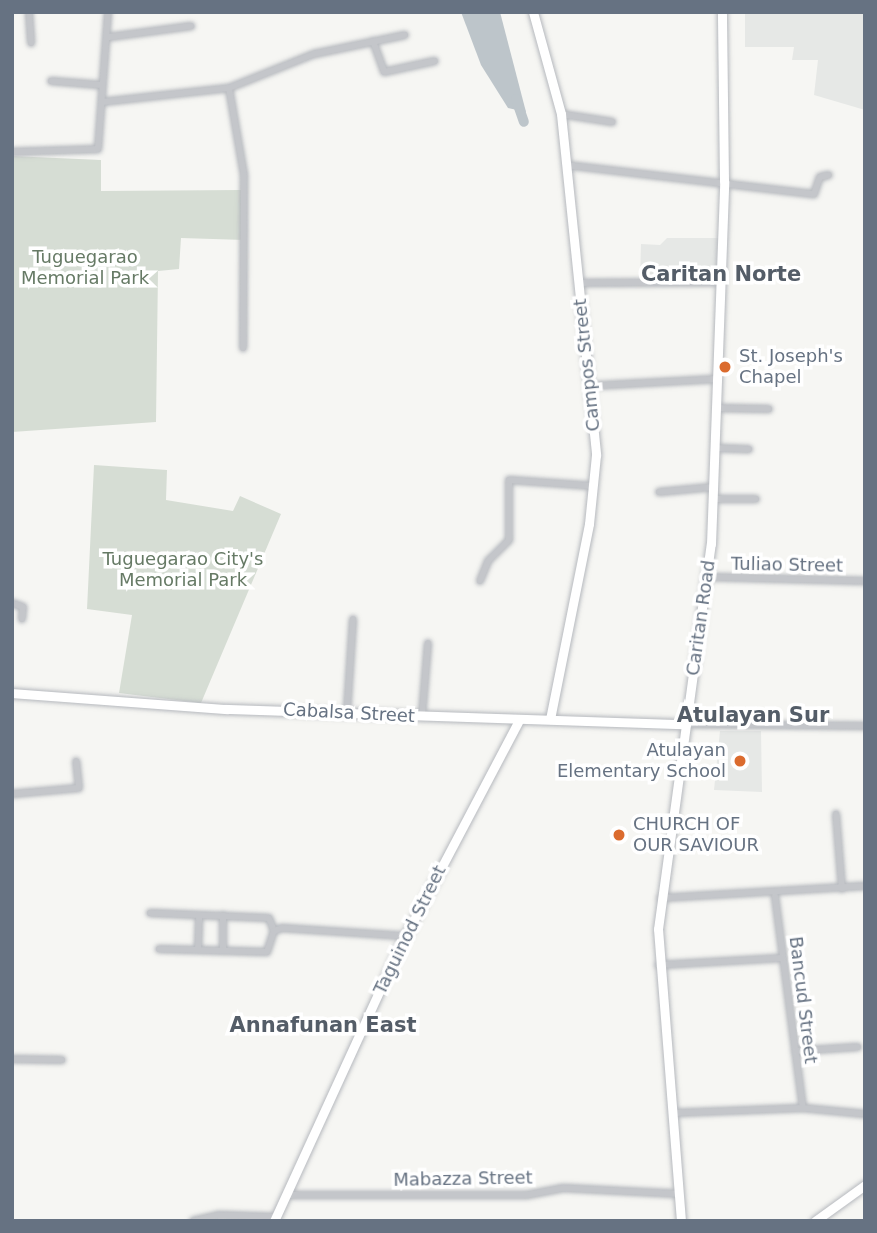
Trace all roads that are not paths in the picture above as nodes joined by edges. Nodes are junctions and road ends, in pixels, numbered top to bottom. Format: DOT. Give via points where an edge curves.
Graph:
graph roads {
  1 [pos="29,12"];
  2 [pos="108,12"];
  3 [pos="533,12"];
  4 [pos="722,12"];
  5 [pos="191,26"];
  6 [pos="405,35"];
  7 [pos="110,37"];
  8 [pos="373,41"];
  9 [pos="31,43"];
  10 [pos="435,61"];
  11 [pos="51,81"];
  12 [pos="101,85"];
  13 [pos="229,88"];
  14 [pos="102,102"];
  15 [pos="561,114"];
  16 [pos="612,122"];
  17 [pos="12,152"];
  18 [pos="566,165"];
  19 [pos="829,175"];
  20 [pos="724,181"];
  21 [pos="720,282"];
  22 [pos="579,283"];
  23 [pos="243,348"];
  24 [pos="717,379"];
  25 [pos="589,386"];
  26 [pos="716,408"];
  27 [pos="769,409"];
  28 [pos="714,448"];
  29 [pos="749,449"];
  30 [pos="594,486"];
  31 [pos="713,487"];
  32 [pos="659,492"];
  33 [pos="713,499"];
  34 [pos="756,499"];
  35 [pos="708,577"];
  36 [pos="480,581"];
  37 [pos="865,581"];
  38 [pos="12,603"];
  39 [pos="22,619"];
  40 [pos="353,619"];
  41 [pos="428,643"];
  42 [pos="12,693"];
  43 [pos="347,712"];
  44 [pos="422,716"];
  45 [pos="550,719"];
  46 [pos="519,720"];
  47 [pos="686,724"];
  48 [pos="865,726"];
  49 [pos="76,761"];
  50 [pos="12,794"];
  51 [pos="836,814"];
  52 [pos="865,886"];
  53 [pos="842,888"];
  54 [pos="775,896"];
  55 [pos="660,898"];
  56 [pos="150,913"];
  57 [pos="199,915"];
  58 [pos="222,915"];
  59 [pos="274,931"];
  60 [pos="405,936"];
  61 [pos="159,949"];
  62 [pos="198,950"];
  63 [pos="223,951"];
  64 [pos="783,958"];
  65 [pos="658,965"];
  66 [pos="858,1047"];
  67 [pos="795,1051"];
  68 [pos="12,1059"];
  69 [pos="62,1060"];
  70 [pos="803,1108"];
  71 [pos="674,1113"];
  72 [pos="865,1114"];
  73 [pos="865,1185"];
  74 [pos="680,1194"];
  75 [pos="288,1195"];
  76 [pos="275,1219"];
  77 [pos="193,1221"];
  78 [pos="681,1221"];
  79 [pos="815,1221"];
  1 -- 9 [label="street"];
  2 -- 7 [label="street"];
  3 -- 15 [label="street, Campos Street"];
  4 -- 20 [label="street, Caritan Road"];
  5 -- 7 [label="street"];
  6 -- 8 [label="street"];
  7 -- 12 [label="street"];
  8 -- 10 [label="street" via="384,72"];
  8 -- 13 [label="street" via="307,57"];
  11 -- 12 [label="street"];
  12 -- 14 [label="street"];
  13 -- 14 [label="street"];
  13 -- 23 [label="street" via="244,175"];
  14 -- 17 [label="street" via="95,152"];
  15 -- 16 [label="street"];
  15 -- 18 [label="street, Campos Street"];
  18 -- 20 [label="street"];
  18 -- 22 [label="street, Campos Street"];
  19 -- 20 [label="street" via="820,177 814,194"];
  20 -- 21 [label="street, Caritan Road"];
  21 -- 22 [label="street"];
  21 -- 24 [label="street, Caritan Road"];
  22 -- 25 [label="street, Campos Street"];
  24 -- 25 [label="street"];
  24 -- 26 [label="street, Caritan Road"];
  25 -- 30 [label="street, Campos Street"];
  26 -- 27 [label="street"];
  26 -- 28 [label="street, Caritan Road"];
  28 -- 29 [label="street"];
  28 -- 31 [label="street, Caritan Road"];
  30 -- 36 [label="street" via="509,480 509,540 488,561"];
  30 -- 45 [label="street, Campos Street"];
  31 -- 32 [label="street"];
  31 -- 33 [label="street, Caritan Road"];
  33 -- 34 [label="street"];
  33 -- 35 [label="street, Caritan Road"];
  35 -- 37 [label="street, Tuliao Street"];
  35 -- 47 [label="street, Caritan Road"];
  38 -- 39 [label="street" via="22,605"];
  40 -- 43 [label="street"];
  41 -- 44 [label="street"];
  42 -- 43 [label="street, Cabalsa Street"];
  43 -- 44 [label="street, Cabalsa Street"];
  44 -- 46 [label="street, Cabalsa Street"];
  45 -- 46 [label="street, Cabalsa Street"];
  45 -- 47 [label="street, Cabalsa Street"];
  46 -- 60 [label="street, Taguinod Street"];
  47 -- 48 [label="street"];
  47 -- 55 [label="street, Caritan Road"];
  49 -- 50 [label="street" via="79,788"];
  51 -- 53 [label="street"];
  52 -- 53 [label="street"];
  53 -- 54 [label="street"];
  54 -- 55 [label="street"];
  54 -- 64 [label="street, Bancud Street"];
  55 -- 65 [label="street, Caritan Road"];
  56 -- 57 [label="street"];
  57 -- 58 [label="street"];
  57 -- 62 [label="street"];
  58 -- 59 [label="street" via="270,918"];
  58 -- 63 [label="street"];
  59 -- 60 [label="street"];
  59 -- 63 [label="street" via="269,951"];
  60 -- 75 [label="street, Taguinod Street"];
  61 -- 62 [label="street"];
  62 -- 63 [label="street"];
  64 -- 65 [label="street"];
  64 -- 67 [label="street, Bancud Street"];
  65 -- 71 [label="street, Caritan Road"];
  66 -- 67 [label="street"];
  67 -- 70 [label="street, Bancud Street"];
  68 -- 69 [label="street"];
  70 -- 71 [label="street"];
  70 -- 72 [label="street"];
  71 -- 74 [label="street, Caritan Road"];
  73 -- 79 [label="street"];
  74 -- 75 [label="street, Mabazza Street" via="563,1188 527,1195"];
  74 -- 78 [label="street, Caritan Road"];
  75 -- 76 [label="street, Taguinod Street"];
  76 -- 77 [label="street" via="218,1215"];
}
